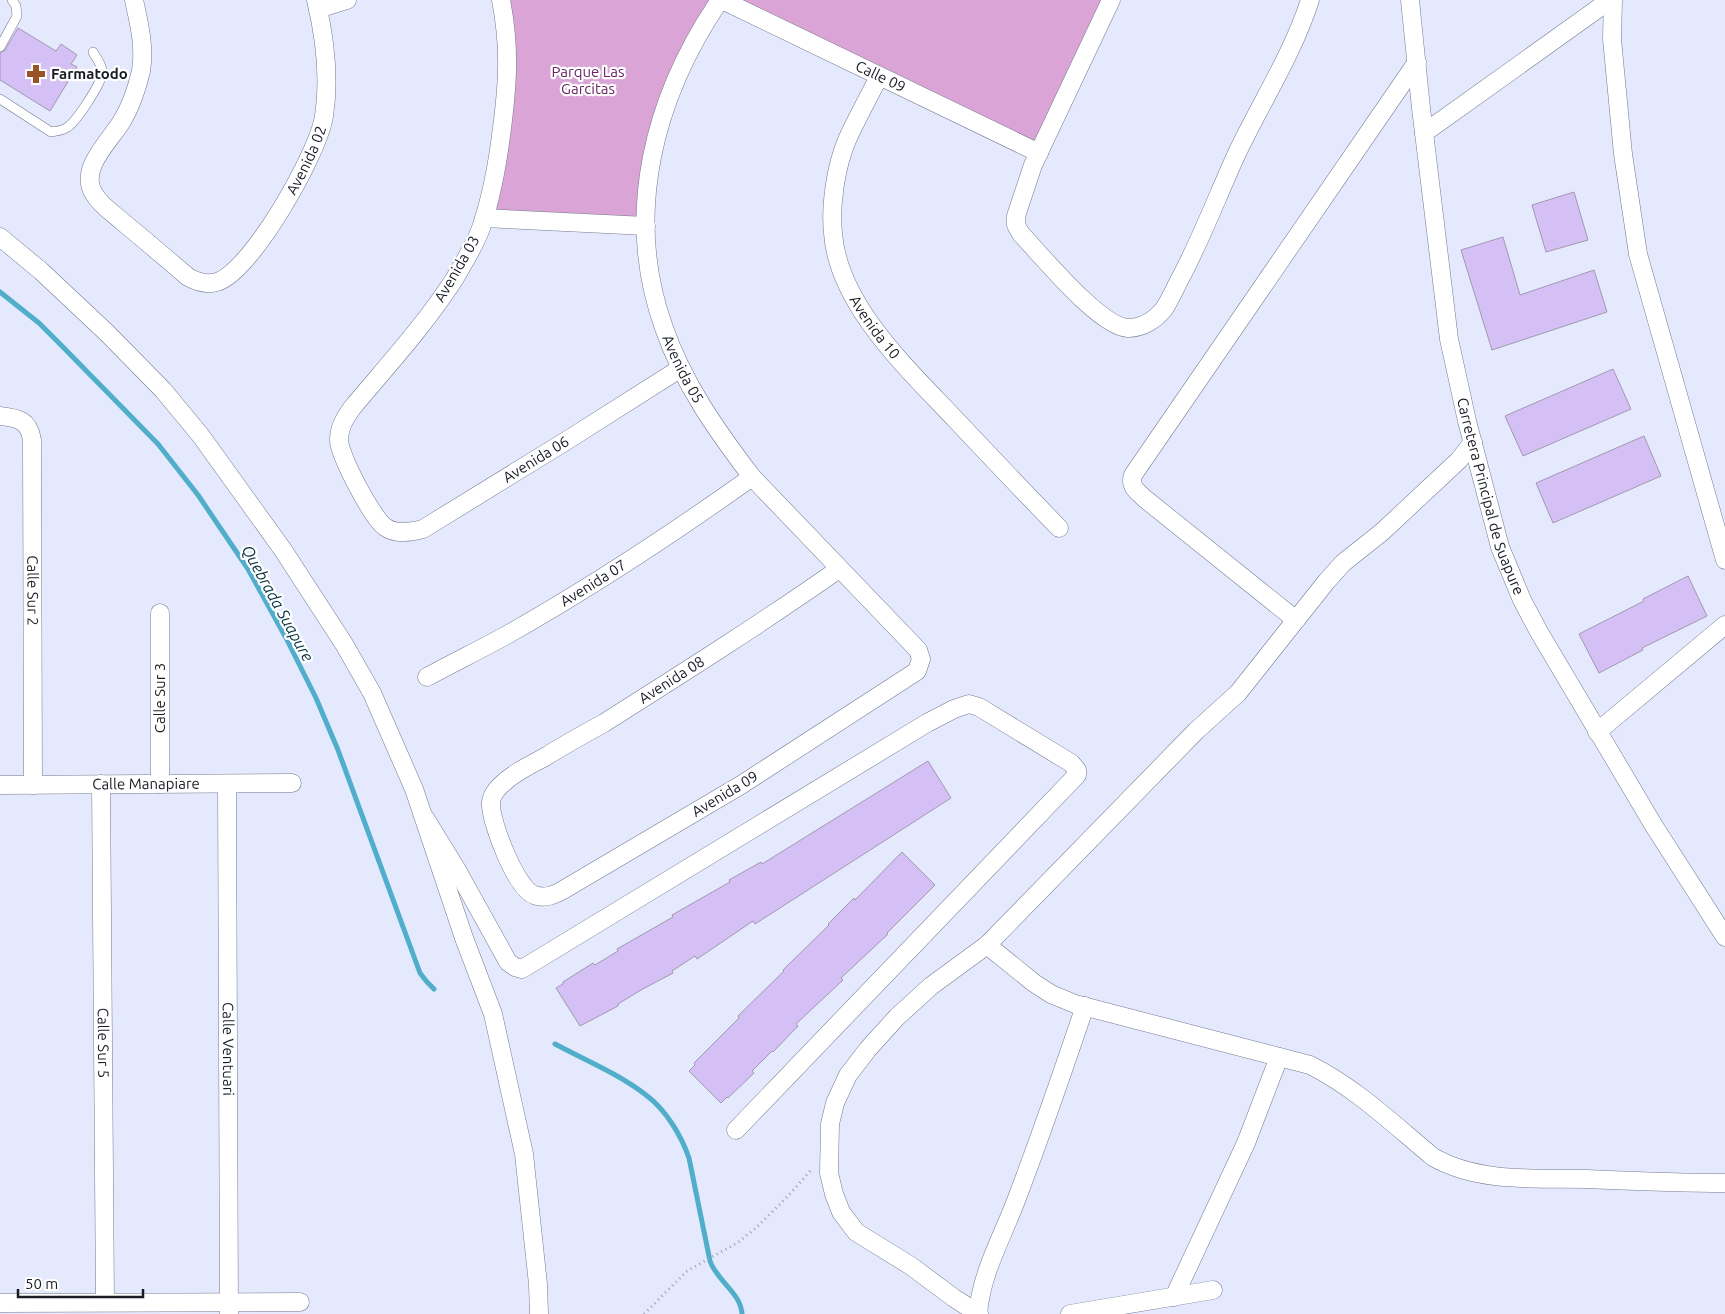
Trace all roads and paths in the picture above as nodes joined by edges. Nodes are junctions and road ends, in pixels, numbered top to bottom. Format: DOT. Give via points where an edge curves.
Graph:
graph roads {
  1 [pos="12,0"];
  2 [pos="134,0"];
  3 [pos="347,0"];
  4 [pos="501,0"];
  5 [pos="721,0"];
  6 [pos="1111,0"];
  7 [pos="1310,0"];
  8 [pos="1410,0"];
  9 [pos="1611,0"];
  10 [pos="317,4"];
  11 [pos="0,47"];
  12 [pos="93,52"];
  13 [pos="1416,62"];
  14 [pos="879,76"];
  15 [pos="0,99"];
  16 [pos="1424,133"];
  17 [pos="1039,153"];
  18 [pos="484,218"];
  19 [pos="646,226"];
  20 [pos="0,237"];
  21 [pos="681,368"];
  22 [pos="0,416"];
  23 [pos="1473,442"];
  24 [pos="752,477"];
  25 [pos="385,527"];
  26 [pos="1059,528"];
  27 [pos="1725,560"];
  28 [pos="839,570"];
  29 [pos="160,612"];
  30 [pos="1296,620"];
  31 [pos="1725,625"];
  32 [pos="917,671"];
  33 [pos="427,677"];
  34 [pos="1597,732"];
  35 [pos="292,783"];
  36 [pos="101,784"];
  37 [pos="160,784"];
  38 [pos="227,784"];
  39 [pos="0,785"];
  40 [pos="33,785"];
  41 [pos="425,818"];
  42 [pos="527,891"];
  43 [pos="1725,937"];
  44 [pos="987,945"];
  45 [pos="1085,1006"];
  46 [pos="1279,1057"];
  47 [pos="736,1130"];
  48 [pos="829,1150"];
  49 [pos="1725,1183"];
  50 [pos="1214,1290"];
  51 [pos="1174,1296"];
  52 [pos="105,1302"];
  53 [pos="300,1302"];
  54 [pos="0,1303"];
  55 [pos="229,1308"];
  56 [pos="539,1314"];
  57 [pos="644,1314"];
  58 [pos="979,1314"];
  59 [pos="1070,1314"];
  1 -- 11 [label="lane" via="17,16"];
  2 -- 10 [label="street, Avenida 02" via="142,44 141,70 122,120 93,164 90,174 92,193 188,277 204,283 216,283 240,266 288,198 315,148 324,119 328,75"];
  3 -- 10 [label="street"];
  4 -- 18 [label="street, Avenida 03" via="507,36 507,84 501,136"];
  5 -- 14 [label="street, Calle 09"];
  5 -- 19 [label="street, Avenida 05" via="682,66 662,115 653,146"];
  6 -- 17 [label="street"];
  7 -- 17 [label="street" via="1189,262 1163,310 1145,325 1125,328 1100,314 1016,226 1016,216"];
  8 -- 13 [label="street, Carretera Principal de Suapure"];
  9 -- 16 [label="street"];
  9 -- 27 [label="street" via="1623,154 1638,254"];
  12 -- 15 [label="lane" via="102,74 89,100 65,129 51,132"];
  13 -- 16 [label="street, Carretera Principal de Suapure"];
  13 -- 30 [label="street" via="1131,480 1144,498"];
  14 -- 17 [label="street, Calle 09"];
  14 -- 26 [label="street, Avenida 10" via="841,159 832,231 839,265 849,289 872,326"];
  16 -- 23 [label="street, Carretera Principal de Suapure" via="1449,339"];
  18 -- 19 [label="street"];
  18 -- 25 [label="street, Avenida 03" via="472,247 444,296 342,423 340,448 366,500"];
  19 -- 21 [label="street, Avenida 05" via="648,268 654,298"];
  20 -- 41 [label="street" via="69,296 121,347 179,409 223,464 361,672"];
  21 -- 24 [label="street, Avenida 05" via="714,426"];
  21 -- 25 [label="street, Avenida 06" via="423,528 400,532"];
  22 -- 40 [label="street, Calle Sur 2" via="20,420 27,425 32,440"];
  23 -- 30 [label="street" via="1460,460 1382,532 1343,563"];
  23 -- 34 [label="street, Carretera Principal de Suapure" via="1510,574 1538,632"];
  24 -- 28 [label="street, Avenida 05"];
  24 -- 33 [label="street, Avenida 07" via="621,566 505,636"];
  28 -- 32 [label="street, Avenida 05" via="918,650 921,659"];
  28 -- 42 [label="street, Avenida 08" via="711,656 502,784 490,804 512,869"];
  29 -- 37 [label="street, Calle Sur 3"];
  30 -- 44 [label="street" via="1238,694 1196,730"];
  31 -- 34 [label="street"];
  32 -- 42 [label="street, Avenida 09" via="742,785 563,890 541,897"];
  34 -- 43 [label="street, Carretera Principal de Suapure"];
  35 -- 38 [label="street, Calle Manapiare"];
  36 -- 37 [label="street, Calle Manapiare"];
  36 -- 40 [label="street, Calle Manapiare"];
  36 -- 52 [label="street, Calle Sur 5"];
  37 -- 38 [label="street, Calle Manapiare"];
  38 -- 55 [label="street, Calle Ventuari"];
  39 -- 40 [label="street, Calle Manapiare"];
  41 -- 47 [label="street" via="508,962 522,969 954,709 969,704 979,707 1078,770 1077,776"];
  41 -- 56 [label="street" via="502,1051 524,1154"];
  44 -- 45 [label="street" via="1051,994"];
  44 -- 48 [label="street" via="913,1001 868,1049 848,1075 835,1103"];
  45 -- 46 [label="street"];
  45 -- 58 [label="street" via="992,1261 982,1291"];
  46 -- 49 [label="street" via="1310,1065 1331,1076 1369,1103 1432,1157 1466,1171 1509,1177"];
  46 -- 51 [label="street" via="1246,1143"];
  48 -- 57 [label="path" via="756,1228 737,1243 687,1271"];
  48 -- 58 [label="street" via="829,1173 834,1194 840,1212 856,1232"];
  50 -- 51 [label="street"];
  51 -- 59 [label="street"];
  52 -- 54 [label="street"];
  52 -- 55 [label="street"];
  53 -- 55 [label="street"];
}
